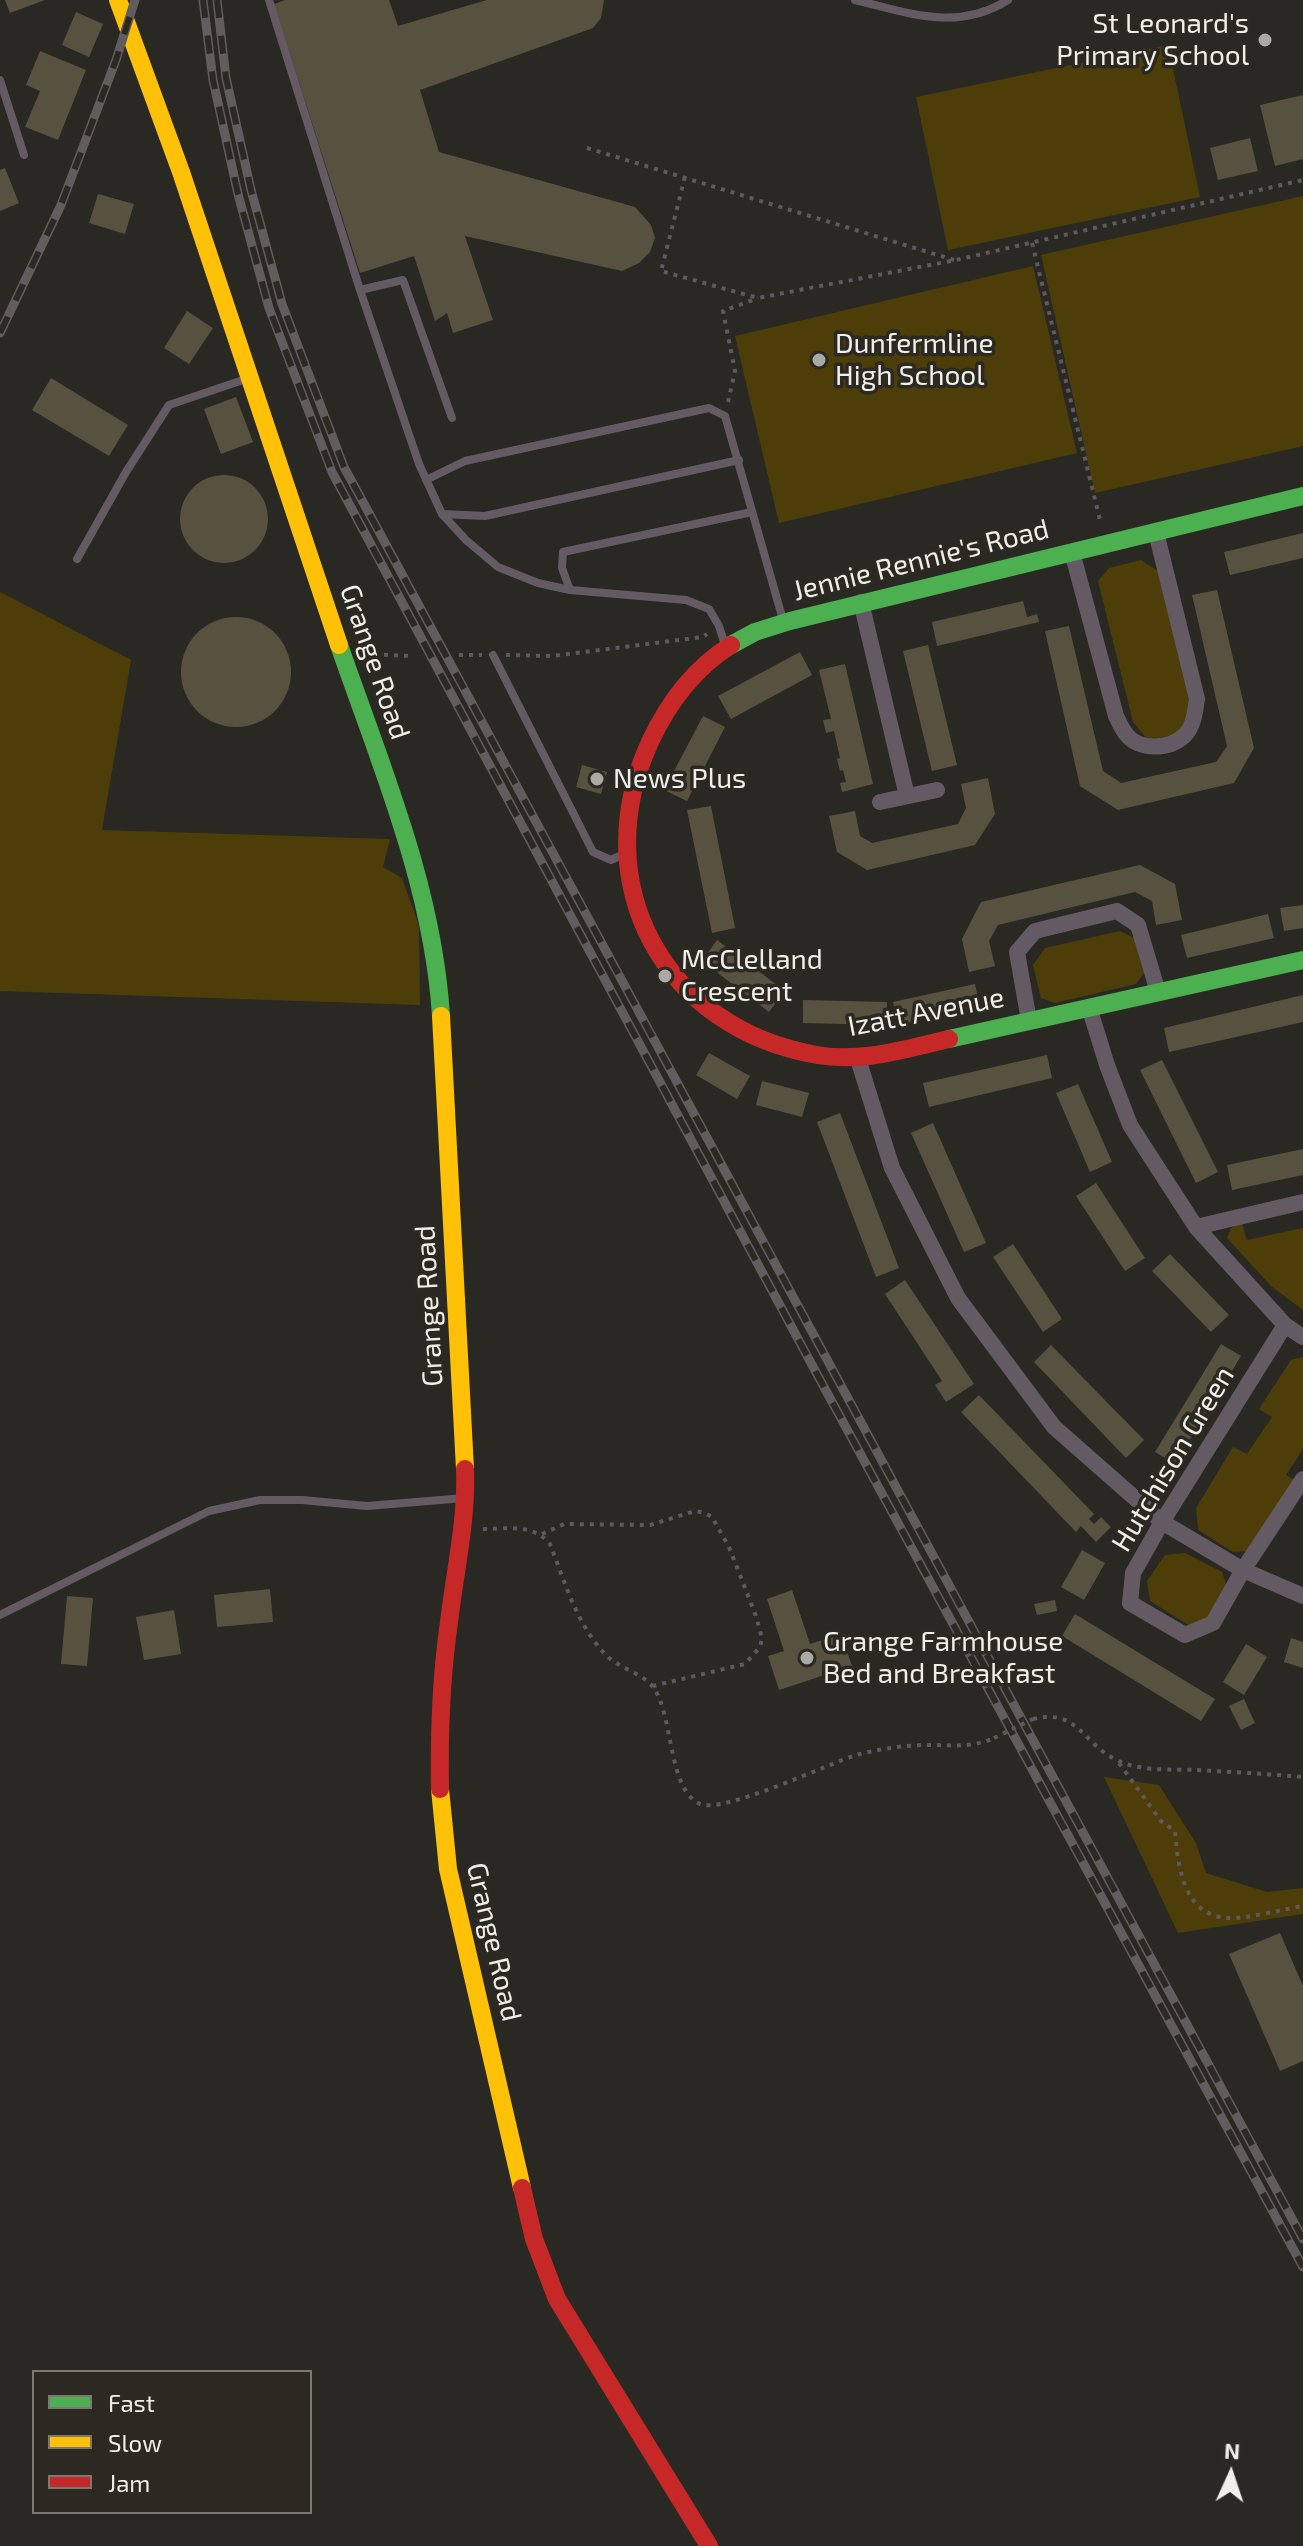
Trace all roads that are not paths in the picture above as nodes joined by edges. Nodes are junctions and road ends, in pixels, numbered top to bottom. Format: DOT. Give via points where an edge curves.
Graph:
graph roads {
  1 [pos="118,0"];
  2 [pos="269,0"];
  3 [pos="855,0"];
  4 [pos="1008,0"];
  5 [pos="0,80"];
  6 [pos="24,155"];
  7 [pos="360,290"];
  8 [pos="249,378"];
  9 [pos="452,418"];
  10 [pos="739,460"];
  11 [pos="426,480"];
  12 [pos="1303,496"];
  13 [pos="752,512"];
  14 [pos="442,514"];
  15 [pos="1156,532"];
  16 [pos="1072,552"];
  17 [pos="77,559"];
  18 [pos="570,590"];
  19 [pos="861,602"];
  20 [pos="783,622"];
  21 [pos="727,649"];
  22 [pos="493,655"];
  23 [pos="937,790"];
  24 [pos="907,796"];
  25 [pos="880,802"];
  26 [pos="625,853"];
  27 [pos="1303,960"];
  28 [pos="1158,992"];
  29 [pos="1089,1007"];
  30 [pos="1029,1021"];
  31 [pos="858,1059"];
  32 [pos="1303,1202"];
  33 [pos="1196,1227"];
  34 [pos="1285,1325"];
  35 [pos="1303,1337"];
  36 [pos="1303,1479"];
  37 [pos="466,1498"];
  38 [pos="1162,1522"];
  39 [pos="1243,1570"];
  40 [pos="1303,1596"];
  41 [pos="0,1615"];
  42 [pos="709,2546"];
  1 -- 8 [label="street, Grange Road"];
  2 -- 7 [label="lane"];
  3 -- 4 [label="lane" via="946,19"];
  5 -- 6 [label="lane"];
  7 -- 9 [label="lane" via="403,280"];
  7 -- 11 [label="lane"];
  8 -- 17 [label="lane" via="169,405"];
  8 -- 37 [label="street, Grange Road" via="407,840 429,925 440,1000"];
  10 -- 11 [label="lane" via="725,416 709,408 465,461"];
  10 -- 13 [label="lane"];
  10 -- 14 [label="lane" via="485,516"];
  11 -- 14 [label="lane"];
  12 -- 15 [label="street, Jennie Rennie's Road"];
  13 -- 18 [label="lane" via="563,552"];
  13 -- 20 [label="lane"];
  14 -- 18 [label="lane" via="498,567"];
  15 -- 16 [label="street, Jennie Rennie's Road"];
  15 -- 16 [label="street, Jennie Rennie's Road" via="1197,699 1195,717 1184,736 1166,745 1144,747 1127,736 1116,716"];
  16 -- 19 [label="street, Jennie Rennie's Road"];
  18 -- 21 [label="lane" via="686,600 709,609"];
  19 -- 20 [label="street, Jennie Rennie's Road"];
  19 -- 24 [label="street"];
  20 -- 21 [label="street, Izatt Avenue"];
  21 -- 26 [label="street, Izatt Avenue" via="686,683 642,754"];
  22 -- 26 [label="lane" via="593,852 611,860"];
  23 -- 24 [label="street"];
  24 -- 25 [label="street"];
  26 -- 31 [label="street, Izatt Avenue" via="645,929 665,964 693,994 726,1021 770,1042 813,1055"];
  27 -- 28 [label="street, Izatt Avenue"];
  28 -- 29 [label="street, Izatt Avenue"];
  28 -- 30 [label="street" via="1138,925 1117,911 1035,931 1017,952"];
  29 -- 30 [label="street, Izatt Avenue"];
  29 -- 33 [label="street" via="1130,1125"];
  30 -- 31 [label="street, Izatt Avenue"];
  31 -- 38 [label="street" via="892,1168 958,1298 1054,1427"];
  32 -- 33 [label="street"];
  33 -- 34 [label="street"];
  34 -- 35 [label="street"];
  34 -- 38 [label="street, Hutchison Green"];
  36 -- 39 [label="street, Hutchison Green"];
  37 -- 41 [label="lane" via="367,1506 260,1500 209,1511"];
  37 -- 42 [label="street, Grange Road" via="439,1718 448,1869 534,2239 557,2299"];
  38 -- 39 [label="street"];
  38 -- 39 [label="street, Hutchison Green" via="1133,1573 1130,1603 1185,1635 1213,1623"];
  39 -- 40 [label="street"];
}
